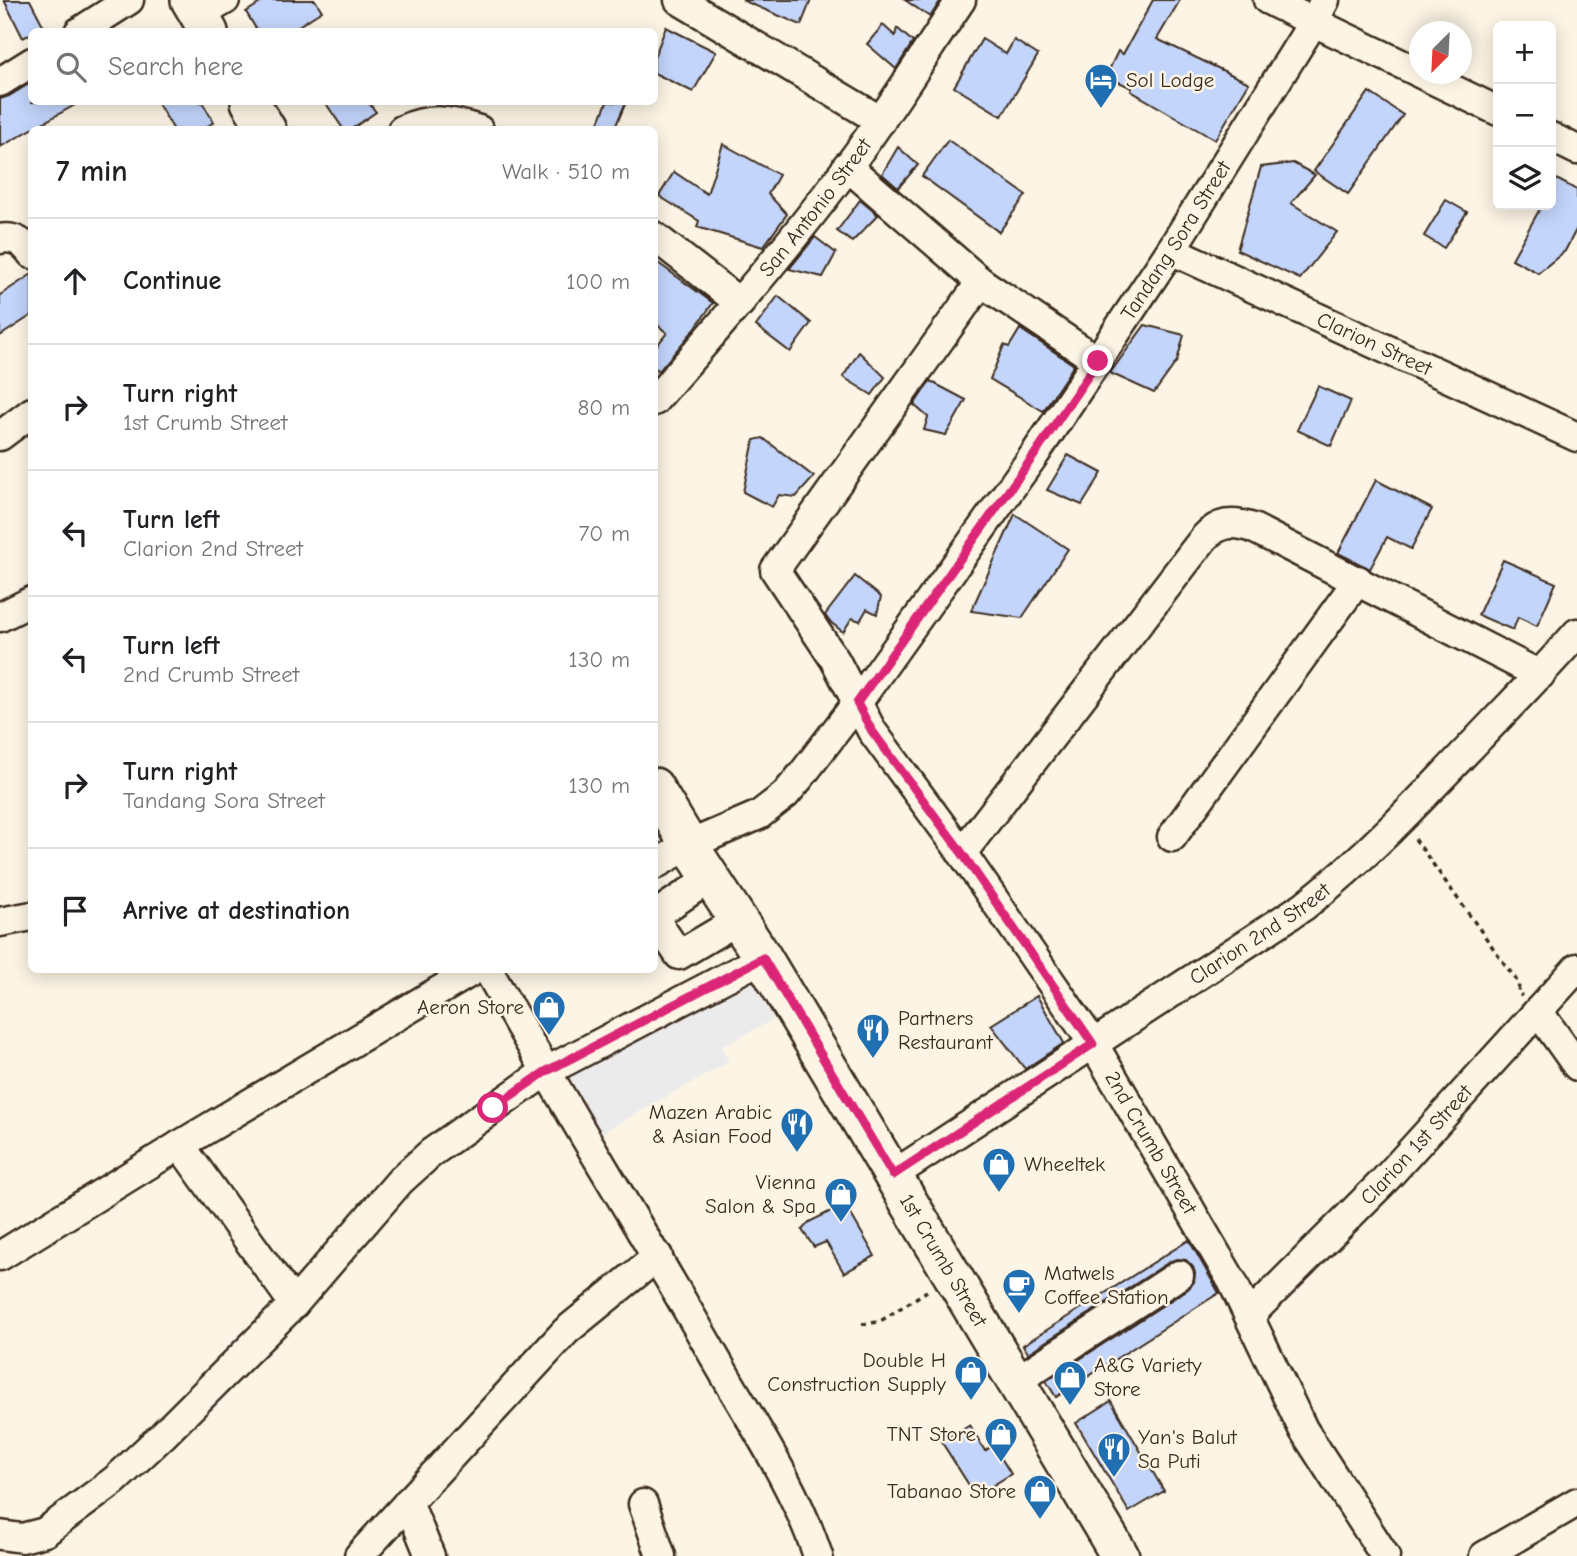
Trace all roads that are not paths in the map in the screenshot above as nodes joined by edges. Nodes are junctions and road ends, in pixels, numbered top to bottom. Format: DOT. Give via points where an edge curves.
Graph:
graph roads {
  1 [pos="129,0"];
  2 [pos="679,0"];
  3 [pos="961,0"];
  4 [pos="1268,0"];
  5 [pos="1319,11"];
  6 [pos="85,28"];
  7 [pos="28,64"];
  8 [pos="1409,66"];
  9 [pos="0,82"];
  10 [pos="1443,84"];
  11 [pos="252,105"];
  12 [pos="1493,109"];
  13 [pos="881,121"];
  14 [pos="265,126"];
  15 [pos="410,126"];
  16 [pos="466,126"];
  17 [pos="1556,140"];
  18 [pos="1577,150"];
  19 [pos="847,166"];
  20 [pos="0,239"];
  21 [pos="658,239"];
  22 [pos="28,250"];
  23 [pos="1171,250"];
  24 [pos="981,282"];
  25 [pos="740,303"];
  26 [pos="1098,361"];
  27 [pos="658,396"];
  28 [pos="28,415"];
  29 [pos="0,436"];
  30 [pos="1577,437"];
  31 [pos="1358,580"];
  32 [pos="28,603"];
  33 [pos="0,617"];
  34 [pos="1577,633"];
  35 [pos="1540,675"];
  36 [pos="857,703"];
  37 [pos="658,794"];
  38 [pos="1172,837"];
  39 [pos="689,845"];
  40 [pos="962,853"];
  41 [pos="658,863"];
  42 [pos="710,878"];
  43 [pos="658,914"];
  44 [pos="28,917"];
  45 [pos="738,920"];
  46 [pos="0,922"];
  47 [pos="658,923"];
  48 [pos="679,955"];
  49 [pos="763,958"];
  50 [pos="1577,968"];
  51 [pos="469,973"];
  52 [pos="490,973"];
  53 [pos="700,990"];
  54 [pos="1538,1011"];
  55 [pos="1093,1044"];
  56 [pos="1577,1066"];
  57 [pos="545,1072"];
  58 [pos="180,1144"];
  59 [pos="893,1175"];
  60 [pos="0,1256"];
  61 [pos="657,1256"];
  62 [pos="1180,1275"];
  63 [pos="294,1304"];
  64 [pos="1250,1315"];
  65 [pos="1016,1381"];
  66 [pos="408,1502"];
  67 [pos="643,1504"];
  68 [pos="1573,1513"];
  69 [pos="0,1535"];
  70 [pos="359,1556"];
  71 [pos="430,1556"];
  72 [pos="661,1556"];
  73 [pos="818,1556"];
  74 [pos="1121,1556"];
  75 [pos="1385,1556"];
  76 [pos="1484,1556"];
  1 -- 6 [label="street"];
  2 -- 13 [label="street"];
  3 -- 13 [label="street, San Antonio Street"];
  4 -- 5 [label="street"];
  5 -- 8 [label="street"];
  5 -- 23 [label="street, Tandang Sora Street"];
  7 -- 9 [label="street"];
  10 -- 12 [label="street"];
  11 -- 14 [label="main road"];
  13 -- 19 [label="street, San Antonio Street"];
  15 -- 16 [label="street" via="446,120"];
  17 -- 18 [label="street"];
  19 -- 24 [label="street"];
  19 -- 25 [label="street, San Antonio Street"];
  20 -- 22 [label="street" via="20,241"];
  21 -- 25 [label="street"];
  23 -- 26 [label="street, Tandang Sora Street"];
  23 -- 30 [label="street, Clarion Street"];
  24 -- 26 [label="street"];
  24 -- 36 [label="street, 2nd Crumb Street" via="775,570 835,660"];
  25 -- 27 [label="street, San Antonio Street"];
  26 -- 36 [label="street, Tandang Sora Street"];
  28 -- 29 [label="street"];
  31 -- 35 [label="street"];
  31 -- 38 [label="street"];
  31 -- 40 [label="street" via="1238,523 1210,531"];
  32 -- 33 [label="street"];
  34 -- 35 [label="street, Clarion 2nd Street"];
  35 -- 55 [label="street, Clarion 2nd Street" via="1347,872 1304,906"];
  36 -- 39 [label="street, Tandang Sora Street" via="785,795 759,815"];
  36 -- 40 [label="street, 2nd Crumb Street" via="891,758"];
  37 -- 39 [label="main road, 1st Crumb Street"];
  39 -- 41 [label="street, Tandang Sora Street"];
  39 -- 42 [label="main road, 1st Crumb Street"];
  40 -- 55 [label="street, 2nd Crumb Street"];
  42 -- 43 [label="street"];
  42 -- 45 [label="main road, 1st Crumb Street"];
  44 -- 46 [label="street"];
  45 -- 48 [label="street"];
  45 -- 49 [label="main road, 1st Crumb Street"];
  47 -- 48 [label="street"];
  48 -- 53 [label="street"];
  49 -- 53 [label="street"];
  49 -- 59 [label="main road, 1st Crumb Street"];
  50 -- 54 [label="street, Clarion 1st Street"];
  51 -- 58 [label="street"];
  52 -- 57 [label="street"];
  53 -- 57 [label="street"];
  54 -- 56 [label="street"];
  54 -- 64 [label="street, Clarion 1st Street" via="1382,1184"];
  55 -- 59 [label="street, Clarion 2nd Street"];
  55 -- 64 [label="street, 2nd Crumb Street"];
  57 -- 61 [label="street"];
  57 -- 63 [label="street" via="431,1153 400,1181"];
  58 -- 60 [label="street"];
  58 -- 63 [label="street"];
  59 -- 65 [label="main road, 1st Crumb Street"];
  61 -- 66 [label="street" via="566,1331"];
  61 -- 73 [label="street" via="795,1497"];
  62 -- 65 [label="street"];
  63 -- 69 [label="street" via="115,1480 45,1532 22,1538"];
  64 -- 75 [label="street, 2nd Crumb Street" via="1298,1421"];
  65 -- 74 [label="main road, 1st Crumb Street"];
  66 -- 70 [label="street"];
  66 -- 71 [label="street"];
  67 -- 72 [label="street"];
  68 -- 76 [label="street"];
}
